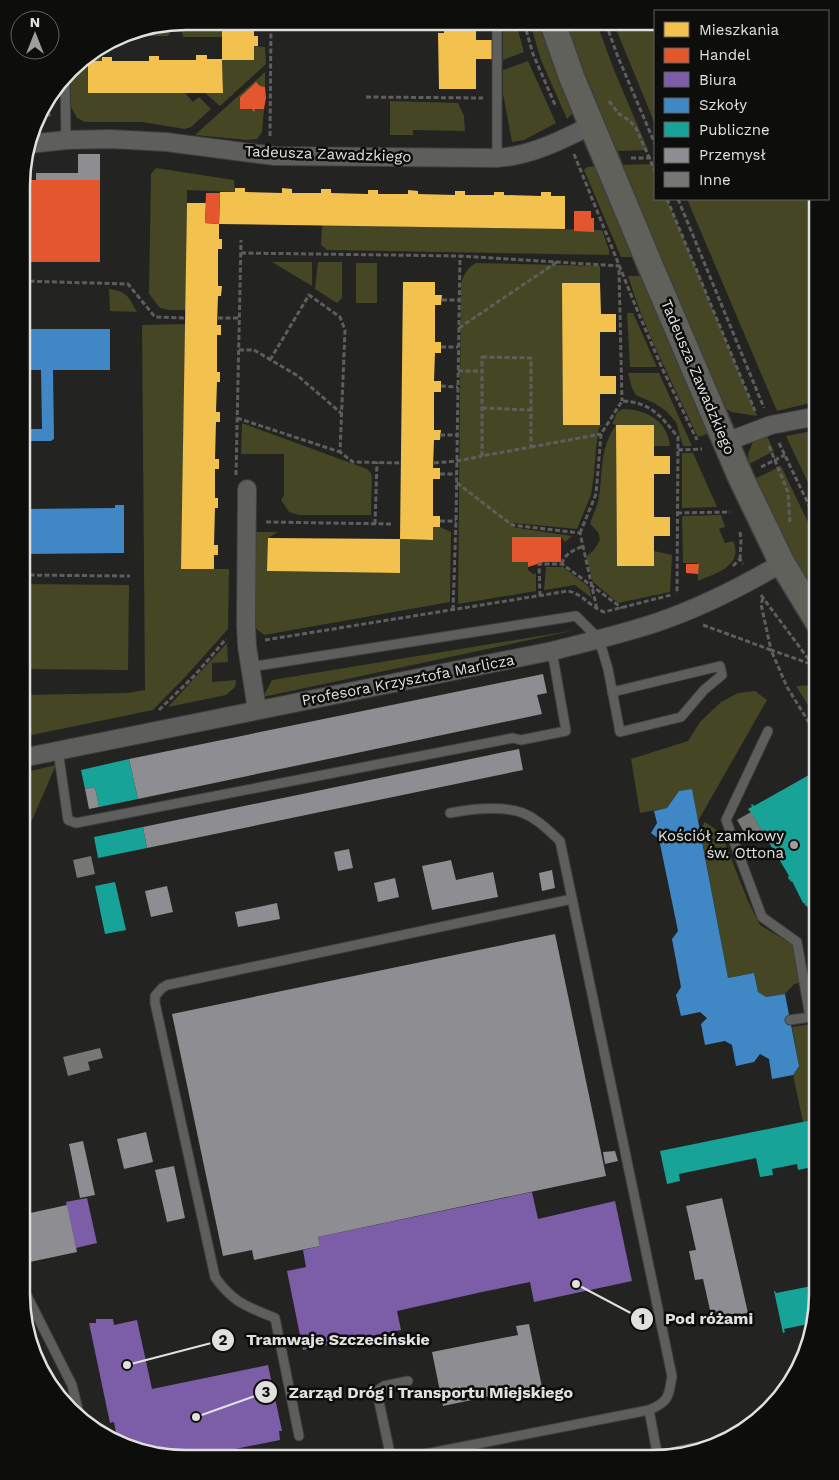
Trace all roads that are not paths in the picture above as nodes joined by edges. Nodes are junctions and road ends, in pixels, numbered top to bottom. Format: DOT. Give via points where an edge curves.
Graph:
graph roads {
  1 [pos="497,30"];
  2 [pos="555,30"];
  3 [pos="65,87"];
  4 [pos="592,125"];
  5 [pos="66,140"];
  6 [pos="36,143"];
  7 [pos="497,158"];
  8 [pos="809,418"];
  9 [pos="726,442"];
  10 [pos="248,489"];
  11 [pos="782,563"];
  12 [pos="809,607"];
  13 [pos="599,639"];
  14 [pos="552,651"];
  15 [pos="250,667"];
  16 [pos="612,692"];
  17 [pos="257,710"];
  18 [pos="768,731"];
  19 [pos="58,750"];
  20 [pos="30,756"];
  21 [pos="450,813"];
  22 [pos="572,899"];
  23 [pos="809,994"];
  24 [pos="809,1017"];
  25 [pos="790,1020"];
  26 [pos="30,1303"];
  27 [pos="408,1381"];
  28 [pos="75,1403"];
  29 [pos="649,1410"];
  30 [pos="300,1436"];
  31 [pos="389,1450"];
  32 [pos="446,1450"];
  33 [pos="656,1450"];
  1 -- 7 [label="lane"];
  2 -- 4 [label="street, Tadeusza Zawadzkiego"];
  3 -- 5 [label="lane"];
  4 -- 7 [label="street, Tadeusza Zawadzkiego" via="523,154"];
  4 -- 9 [label="street, Tadeusza Zawadzkiego"];
  5 -- 6 [label="street, Tadeusza Zawadzkiego"];
  5 -- 7 [label="street, Tadeusza Zawadzkiego" via="166,142 270,155"];
  8 -- 9 [label="street" via="767,427"];
  9 -- 11 [label="street, Tadeusza Zawadzkiego"];
  10 -- 15 [label="street" via="246,626"];
  11 -- 12 [label="street, Tadeusza Zawadzkiego"];
  11 -- 13 [label="street, Profesora Krzysztofa Marlicza" via="686,611"];
  13 -- 14 [label="street, Profesora Krzysztofa Marlicza"];
  13 -- 15 [label="lane" via="576,616"];
  13 -- 16 [label="lane"];
  14 -- 17 [label="street, Profesora Krzysztofa Marlicza"];
  14 -- 19 [label="lane" via="566,731 539,737 513,738 76,823 68,820"];
  15 -- 17 [label="street"];
  16 -- 16 [label="lane" via="620,732 681,717 722,675 720,666"];
  17 -- 19 [label="street, Profesora Krzysztofa Marlicza"];
  18 -- 23 [label="lane" via="726,820 762,916 797,942"];
  19 -- 20 [label="street, Profesora Krzysztofa Marlicza"];
  21 -- 22 [label="lane" via="502,810 523,813 544,826 560,842"];
  22 -- 29 [label="lane" via="672,1376 668,1398"];
  22 -- 30 [label="lane" via="167,986 155,996 215,1277 236,1301 275,1318"];
  24 -- 25 [label="lane"];
  26 -- 28 [label="lane" via="72,1385"];
  27 -- 31 [label="lane" via="378,1390"];
  29 -- 32 [label="lane"];
  29 -- 33 [label="lane"];
}
